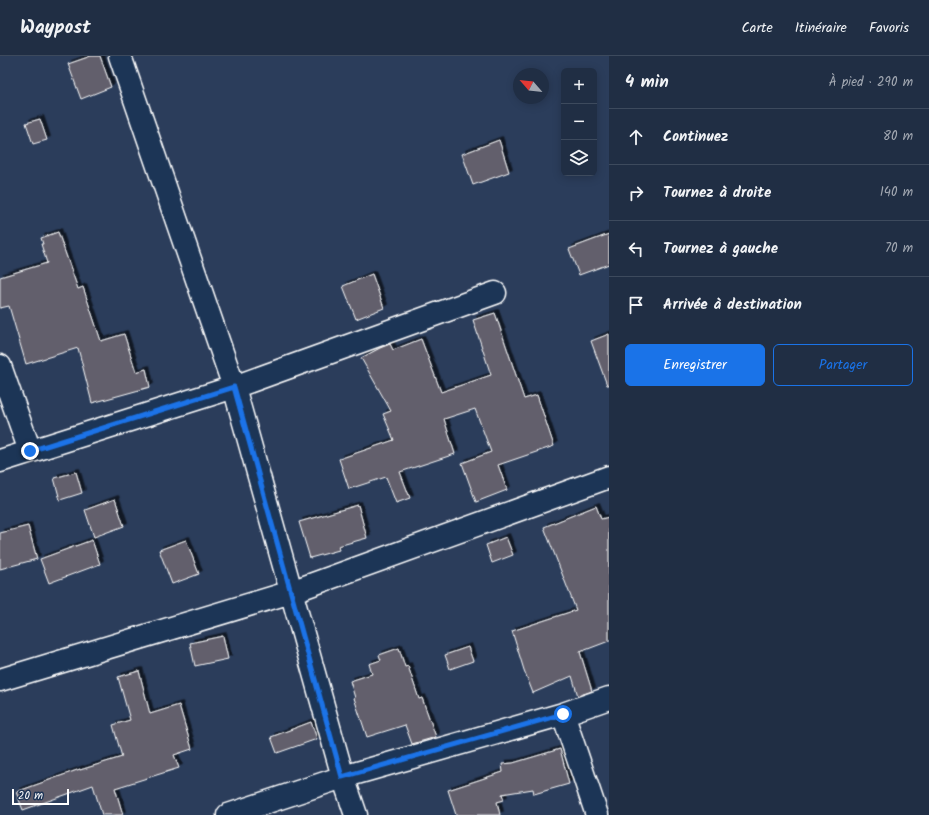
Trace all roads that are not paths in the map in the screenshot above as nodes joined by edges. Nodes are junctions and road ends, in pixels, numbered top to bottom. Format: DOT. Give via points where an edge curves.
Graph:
graph roads {
  1 [pos="120,56"];
  2 [pos="495,293"];
  3 [pos="0,366"];
  4 [pos="234,387"];
  5 [pos="30,451"];
  6 [pos="0,461"];
  7 [pos="609,477"];
  8 [pos="291,592"];
  9 [pos="0,680"];
  10 [pos="609,698"];
  11 [pos="563,714"];
  12 [pos="342,777"];
  13 [pos="228,815"];
  14 [pos="356,815"];
  15 [pos="597,815"];
  1 -- 4 [label="street"];
  2 -- 4 [label="street"];
  3 -- 5 [label="street"];
  4 -- 5 [label="street"];
  4 -- 8 [label="street"];
  5 -- 6 [label="street"];
  7 -- 8 [label="street"];
  8 -- 9 [label="street"];
  8 -- 12 [label="street"];
  10 -- 11 [label="street"];
  11 -- 12 [label="street"];
  11 -- 15 [label="street"];
  12 -- 13 [label="street"];
  12 -- 14 [label="street"];
}
